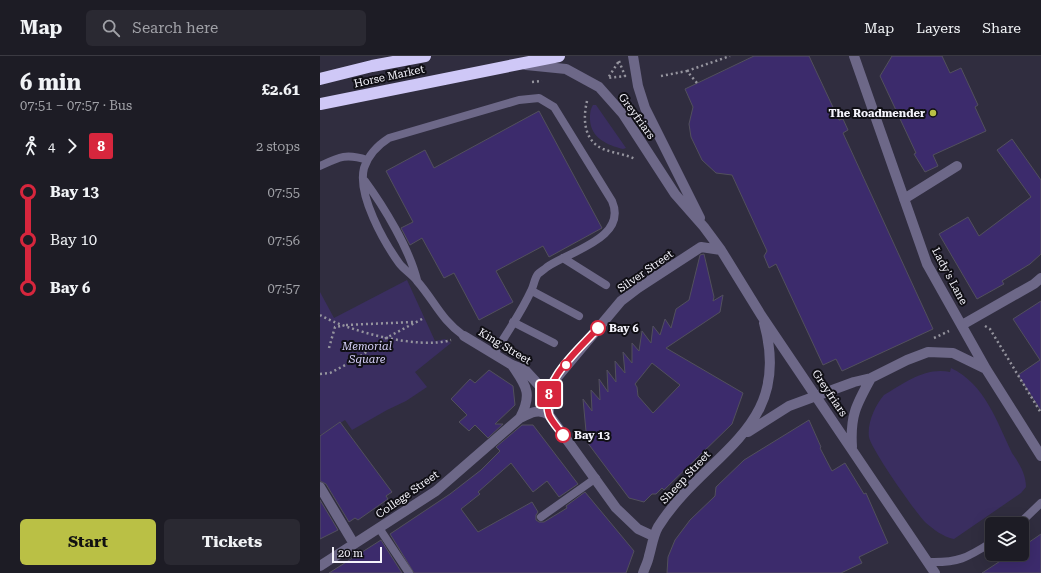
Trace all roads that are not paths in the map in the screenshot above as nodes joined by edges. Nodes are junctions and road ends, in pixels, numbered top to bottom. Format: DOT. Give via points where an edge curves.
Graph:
graph roads {
  1 [pos="425,56"];
  2 [pos="558,56"];
  3 [pos="633,56"];
  4 [pos="854,56"];
  5 [pos="861,56"];
  6 [pos="520,64"];
  7 [pos="860,70"];
  8 [pos="320,79"];
  9 [pos="320,104"];
  10 [pos="367,160"];
  11 [pos="320,166"];
  12 [pos="957,166"];
  13 [pos="364,180"];
  14 [pos="904,199"];
  15 [pos="704,227"];
  16 [pos="721,250"];
  17 [pos="563,258"];
  18 [pos="1041,278"];
  19 [pos="417,280"];
  20 [pos="606,285"];
  21 [pos="532,291"];
  22 [pos="761,315"];
  23 [pos="579,316"];
  24 [pos="513,322"];
  25 [pos="962,325"];
  26 [pos="464,336"];
  27 [pos="554,343"];
  28 [pos="494,354"];
  29 [pos="512,365"];
  30 [pos="986,369"];
  31 [pos="872,378"];
  32 [pos="549,396"];
  33 [pos="817,396"];
  34 [pos="549,415"];
  35 [pos="520,418"];
  36 [pos="740,438"];
  37 [pos="852,447"];
  38 [pos="1041,456"];
  39 [pos="596,478"];
  40 [pos="320,487"];
  41 [pos="1041,503"];
  42 [pos="541,517"];
  43 [pos="1026,517"];
  44 [pos="379,528"];
  45 [pos="654,536"];
  46 [pos="354,544"];
  47 [pos="985,546"];
  48 [pos="928,562"];
  49 [pos="320,566"];
  50 [pos="409,573"];
  51 [pos="643,573"];
  52 [pos="935,573"];
  1 -- 8 [label="highway, Horse Market"];
  2 -- 6 [label="highway, Horse Market"];
  3 -- 15 [label="street, Greyfriars" via="645,108 685,184"];
  4 -- 7 [label="street, Lady's Lane"];
  5 -- 7 [label="street, Lady's Lane"];
  6 -- 9 [label="highway, Horse Market"];
  6 -- 15 [label="street, Greyfriars" via="566,69 599,87 623,114 675,194"];
  7 -- 14 [label="street, Lady's Lane"];
  10 -- 11 [label="lane" via="347,155"];
  10 -- 13 [label="lane"];
  10 -- 17 [label="lane" via="382,142 389,138 528,98 547,101 554,107 616,211 610,230"];
  12 -- 14 [label="street"];
  13 -- 19 [label="lane" via="407,251"];
  13 -- 19 [label="lane" via="377,228 401,265"];
  14 -- 25 [label="street, Lady's Lane" via="927,264"];
  15 -- 16 [label="street, Greyfriars"];
  16 -- 22 [label="street, Greyfriars"];
  16 -- 32 [label="street, Silver Street" via="701,247 621,301 562,368"];
  17 -- 20 [label="lane"];
  17 -- 21 [label="lane" via="538,274"];
  18 -- 25 [label="street"];
  19 -- 26 [label="lane" via="442,316"];
  21 -- 23 [label="lane"];
  21 -- 24 [label="lane"];
  22 -- 33 [label="street, Greyfriars"];
  22 -- 36 [label="street, Sheep Street" via="770,348 771,367 761,406"];
  24 -- 27 [label="lane"];
  24 -- 28 [label="lane"];
  25 -- 30 [label="street, Lady's Lane"];
  26 -- 28 [label="street, King Street"];
  28 -- 29 [label="street, King Street"];
  29 -- 32 [label="street, King Street" via="525,370"];
  29 -- 35 [label="street, College Street" via="527,388 526,407"];
  30 -- 31 [label="street" via="952,353 934,351 918,355"];
  30 -- 38 [label="street, Lady's Lane"];
  31 -- 33 [label="street"];
  31 -- 37 [label="street" via="853,415"];
  32 -- 34 [label="street, Silver Street"];
  33 -- 36 [label="street, Sheep Street" via="789,406"];
  33 -- 37 [label="street, Greyfriars"];
  34 -- 35 [label="street, College Street" via="543,411 533,412"];
  34 -- 39 [label="street"];
  35 -- 44 [label="street, College Street" via="436,491"];
  36 -- 45 [label="street, Sheep Street" via="685,492"];
  37 -- 48 [label="street, Greyfriars"];
  39 -- 42 [label="lane"];
  39 -- 45 [label="street" via="628,521"];
  40 -- 46 [label="street"];
  41 -- 43 [label="lane"];
  44 -- 46 [label="street, College Street"];
  44 -- 50 [label="lane"];
  45 -- 51 [label="street, Sheep Street"];
  46 -- 49 [label="street, College Street"];
  47 -- 48 [label="lane" via="973,554 950,562"];
  48 -- 52 [label="street, Greyfriars"];
}
